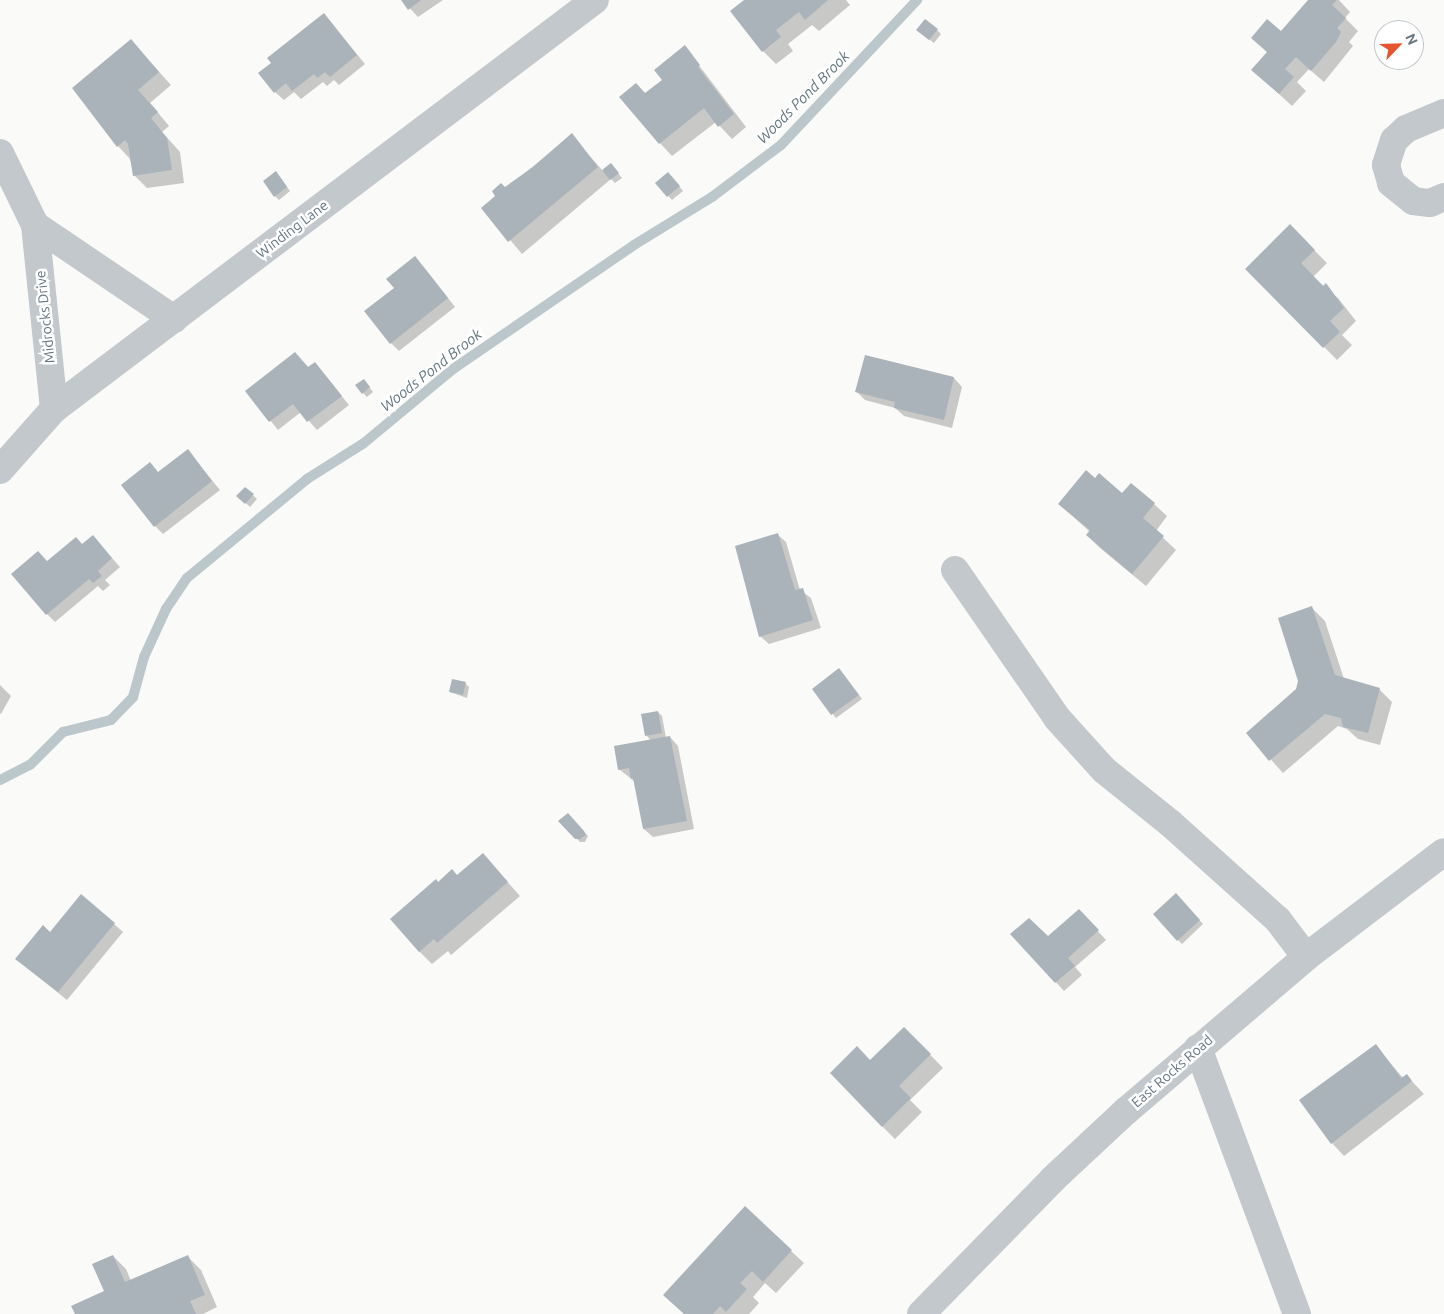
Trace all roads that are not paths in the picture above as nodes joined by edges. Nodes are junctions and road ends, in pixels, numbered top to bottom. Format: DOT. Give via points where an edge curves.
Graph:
graph roads {
  1 [pos="595,0"];
  2 [pos="1444,113"];
  3 [pos="0,153"];
  4 [pos="1444,197"];
  5 [pos="36,225"];
  6 [pos="174,318"];
  7 [pos="54,409"];
  8 [pos="0,470"];
  9 [pos="954,570"];
  10 [pos="1444,852"];
  11 [pos="1306,956"];
  12 [pos="1198,1048"];
  13 [pos="921,1314"];
  14 [pos="1297,1314"];
  1 -- 6 [label="street, Winding Lane"];
  2 -- 4 [label="street" via="1406,129 1394,140 1386,165 1391,183 1413,201 1430,203"];
  3 -- 5 [label="street, Midrocks Drive"];
  5 -- 6 [label="street, Midrocks Drive"];
  5 -- 7 [label="street, Midrocks Drive"];
  6 -- 7 [label="street, Winding Lane"];
  7 -- 8 [label="street, Winding Lane"];
  9 -- 11 [label="street" via="1057,718 1104,770 1170,823 1278,920"];
  10 -- 11 [label="street, East Rocks Road"];
  11 -- 12 [label="street, East Rocks Road"];
  12 -- 13 [label="street, East Rocks Road" via="1053,1179"];
  12 -- 14 [label="street"];
}
